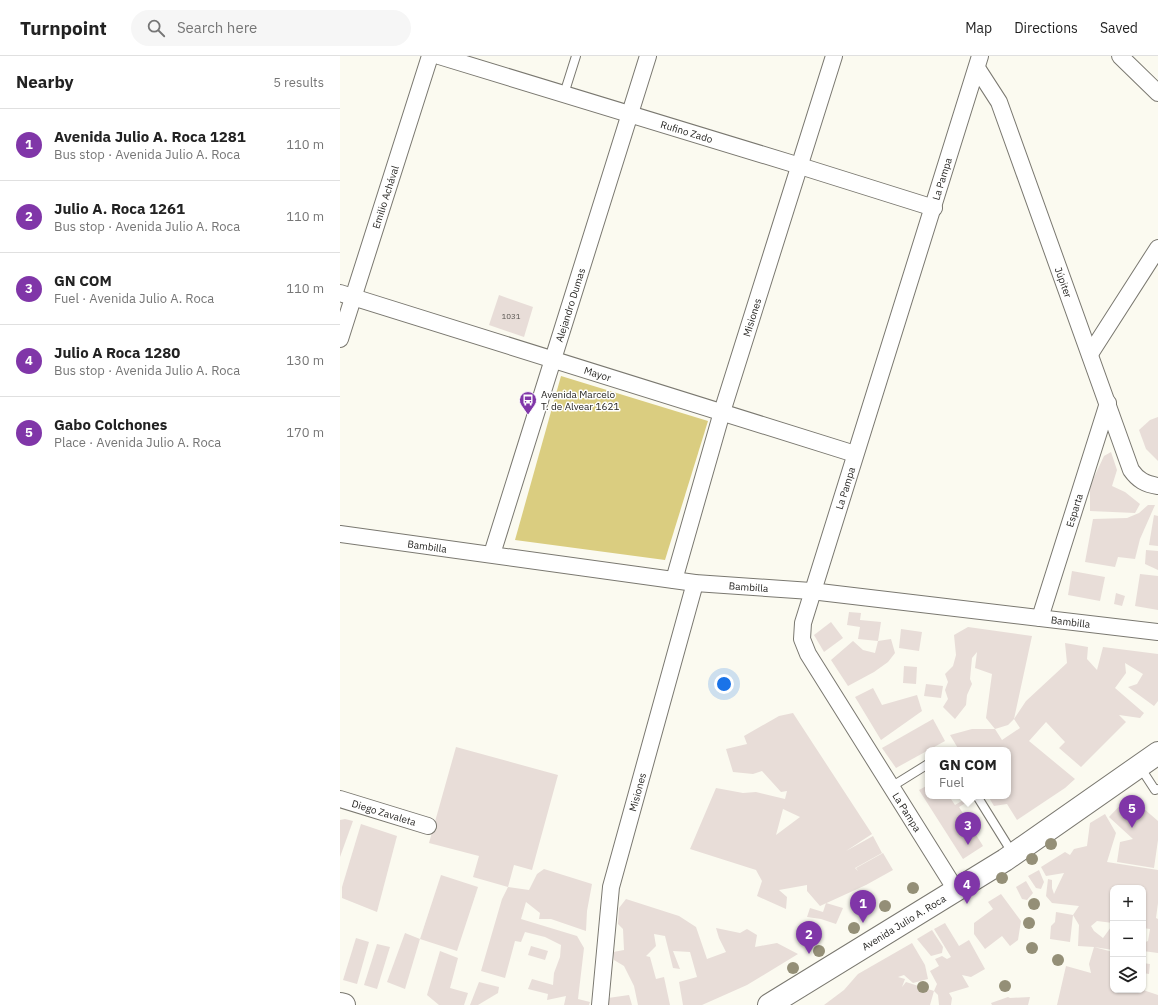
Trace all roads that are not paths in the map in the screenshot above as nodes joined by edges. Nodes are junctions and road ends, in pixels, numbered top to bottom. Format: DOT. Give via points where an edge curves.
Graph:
graph roads {
  1 [pos="430,56"];
  2 [pos="439,56"];
  3 [pos="576,56"];
  4 [pos="648,56"];
  5 [pos="834,56"];
  6 [pos="1120,56"];
  7 [pos="979,62"];
  8 [pos="1158,93"];
  9 [pos="564,94"];
  10 [pos="629,114"];
  11 [pos="800,166"];
  12 [pos="934,208"];
  13 [pos="1158,248"];
  14 [pos="346,295"];
  15 [pos="340,339"];
  16 [pos="1090,354"];
  17 [pos="552,360"];
  18 [pos="1108,403"];
  19 [pos="722,412"];
  20 [pos="855,454"];
  21 [pos="1158,486"];
  22 [pos="340,534"];
  23 [pos="492,554"];
  24 [pos="674,580"];
  25 [pos="694,583"];
  26 [pos="811,592"];
  27 [pos="1040,618"];
  28 [pos="1158,632"];
  29 [pos="1158,738"];
  30 [pos="1158,753"];
  31 [pos="925,766"];
  32 [pos="1140,766"];
  33 [pos="891,787"];
  34 [pos="1158,789"];
  35 [pos="1096,795"];
  36 [pos="340,799"];
  37 [pos="979,799"];
  38 [pos="428,826"];
  39 [pos="1013,854"];
  40 [pos="956,890"];
  41 [pos="340,1004"];
  42 [pos="344,1005"];
  43 [pos="600,1005"];
  44 [pos="769,1005"];
  1 -- 14 [label="street, Emilio Achával"];
  2 -- 9 [label="street, Rufino Zado"];
  3 -- 9 [label="lane"];
  4 -- 10 [label="street, Alejandro Dumas"];
  5 -- 11 [label="street, Misiones"];
  6 -- 8 [label="street"];
  7 -- 12 [label="street, La Pampa"];
  7 -- 16 [label="street, Júpiter" via="999,102"];
  9 -- 10 [label="street, Rufino Zado"];
  10 -- 11 [label="street, Rufino Zado"];
  10 -- 17 [label="street, Alejandro Dumas"];
  11 -- 12 [label="street, Rufino Zado"];
  11 -- 19 [label="street, Misiones"];
  12 -- 20 [label="street, La Pampa"];
  13 -- 16 [label="street"];
  14 -- 15 [label="street, Emilio Achával"];
  14 -- 17 [label="street, Mayor"];
  16 -- 18 [label="street, Júpiter"];
  17 -- 19 [label="street, Mayor"];
  17 -- 23 [label="street, Alejandro Dumas"];
  18 -- 21 [label="street, Júpiter" via="1132,470 1138,479 1149,485"];
  18 -- 27 [label="street, Esparta"];
  19 -- 20 [label="street, Mayor"];
  19 -- 24 [label="street, Misiones"];
  20 -- 26 [label="street, La Pampa"];
  22 -- 23 [label="street, Bambilla"];
  23 -- 24 [label="street, Bambilla"];
  24 -- 25 [label="street, Bambilla"];
  25 -- 26 [label="street, Bambilla"];
  25 -- 43 [label="street, Misiones" via="611,887"];
  26 -- 27 [label="street, Bambilla"];
  26 -- 33 [label="street, La Pampa" via="803,623 802,639 808,654"];
  27 -- 28 [label="street, Bambilla"];
  29 -- 35 [label="main road, Avenida Julio A. Roca"];
  30 -- 32 [label="main road, Avenida Julio A. Roca"];
  31 -- 33 [label="lane"];
  32 -- 34 [label="lane" via="1155,790"];
  32 -- 35 [label="main road, Avenida Julio A. Roca"];
  33 -- 40 [label="street, La Pampa"];
  35 -- 39 [label="main road, Avenida Julio A. Roca"];
  36 -- 38 [label="street, Diego Zavaleta"];
  37 -- 39 [label="lane"];
  39 -- 40 [label="main road, Avenida Julio A. Roca"];
  40 -- 44 [label="main road, Avenida Julio A. Roca"];
  41 -- 42 [label="main road"];
}
